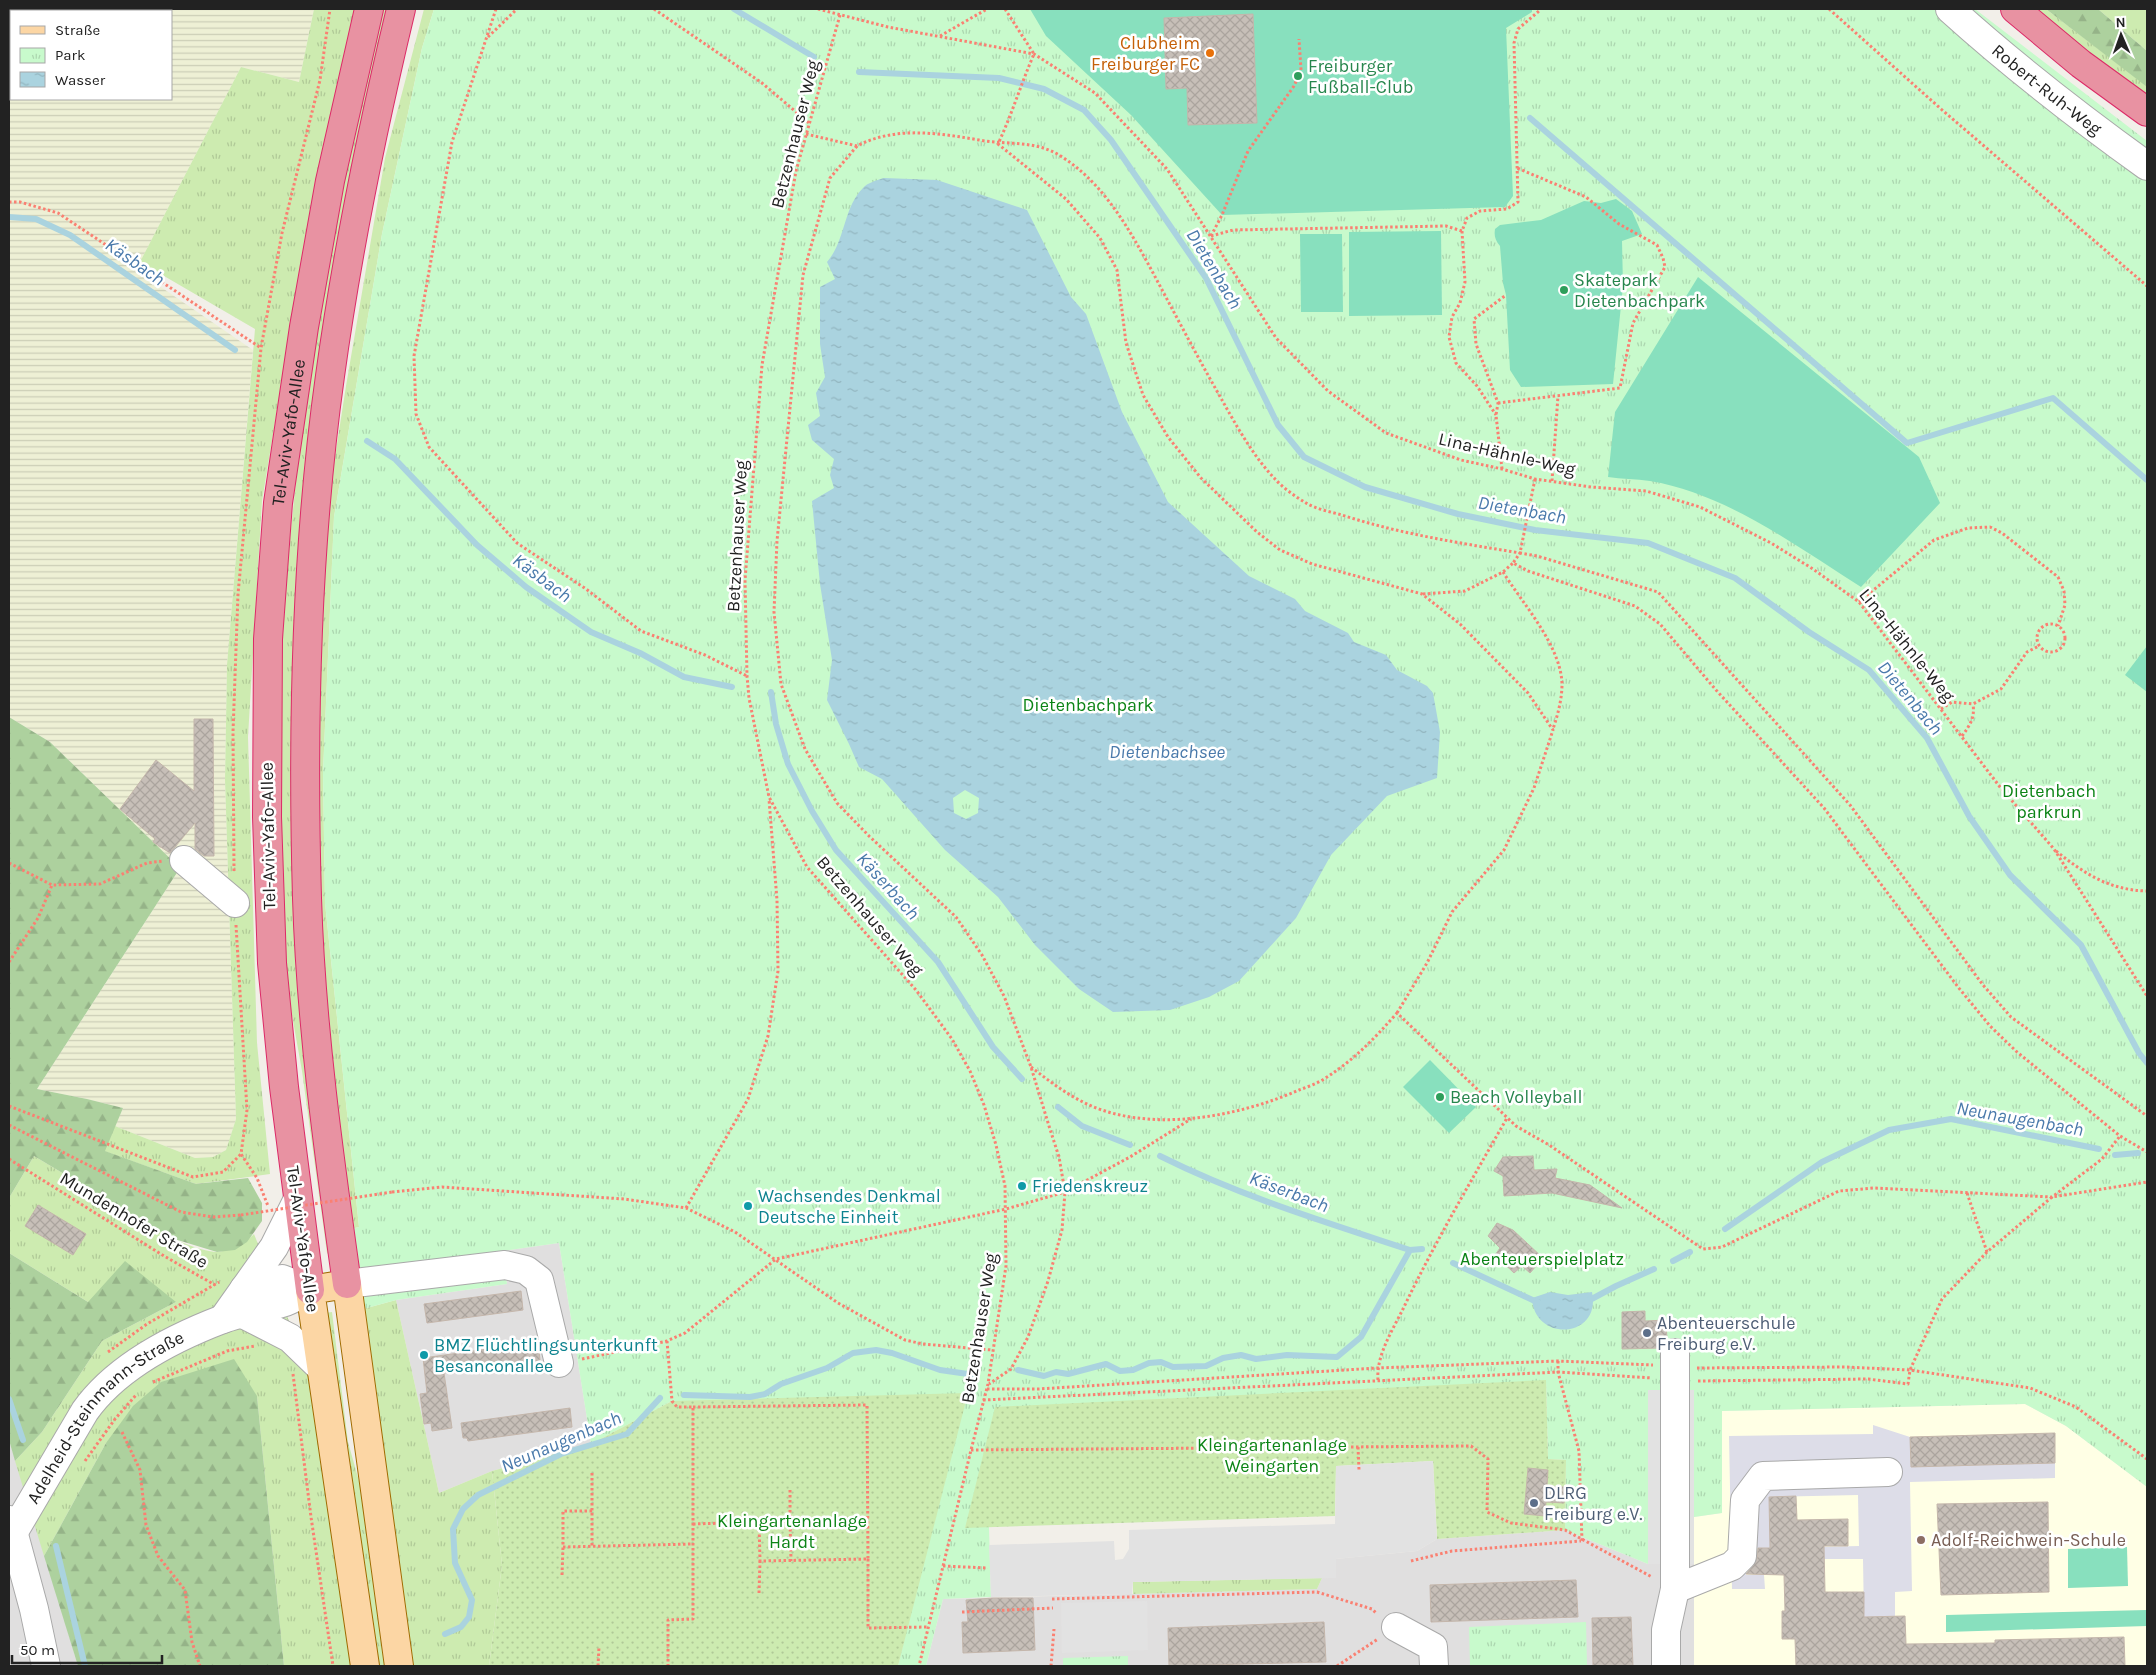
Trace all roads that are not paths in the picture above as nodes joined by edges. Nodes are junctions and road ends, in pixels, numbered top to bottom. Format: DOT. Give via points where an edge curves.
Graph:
graph roads {
  1 [pos="369,9"];
  2 [pos="401,9"];
  3 [pos="1950,9"];
  4 [pos="2015,9"];
  5 [pos="2147,112"];
  6 [pos="2147,166"];
  7 [pos="184,860"];
  8 [pos="235,903"];
  9 [pos="297,1201"];
  10 [pos="347,1284"];
  11 [pos="310,1290"];
  12 [pos="236,1307"];
  13 [pos="559,1363"];
  14 [pos="1674,1366"];
  15 [pos="320,1367"];
  16 [pos="1888,1472"];
  17 [pos="10,1530"];
  18 [pos="1675,1589"];
  19 [pos="1396,1627"];
  20 [pos="46,1666"];
  21 [pos="364,1666"];
  22 [pos="399,1666"];
  23 [pos="1434,1666"];
  24 [pos="1666,1666"];
  1 -- 9 [label="highway, Tel-Aviv-Yafo-Allee" via="330,181 304,327 278,503 268,639 269,907 277,1024"];
  2 -- 10 [label="highway, Tel-Aviv-Yafo-Allee" via="350,245 331,369 315,512 308,646 307,902 318,1055"];
  3 -- 6 [label="street, Robert-Ruh-Weg" via="1992,47"];
  4 -- 5 [label="highway" via="2081,64"];
  7 -- 8 [label="street"];
  9 -- 11 [label="highway, Tel-Aviv-Yafo-Allee"];
  9 -- 12 [label="street" via="274,1247"];
  10 -- 11 [label="main road"];
  10 -- 13 [label="street, Tel-Aviv-Yafo-Allee" via="505,1265 526,1270 540,1280"];
  10 -- 22 [label="main road, Tel-Aviv-Yafo-Allee"];
  11 -- 12 [label="street, Adelheid-Steinmann-Straße" via="282,1279"];
  11 -- 15 [label="main road, Tel-Aviv-Yafo-Allee"];
  12 -- 15 [label="street" via="290,1338"];
  12 -- 17 [label="street, Adelheid-Steinmann-Straße" via="140,1360 95,1396"];
  14 -- 18 [label="street"];
  15 -- 21 [label="main road, Tel-Aviv-Yafo-Allee"];
  16 -- 18 [label="street" via="1763,1476 1745,1500 1742,1556 1732,1566"];
  17 -- 20 [label="street" via="34,1609"];
  18 -- 24 [label="street" via="1666,1630"];
  19 -- 23 [label="street" via="1433,1647"];
}
